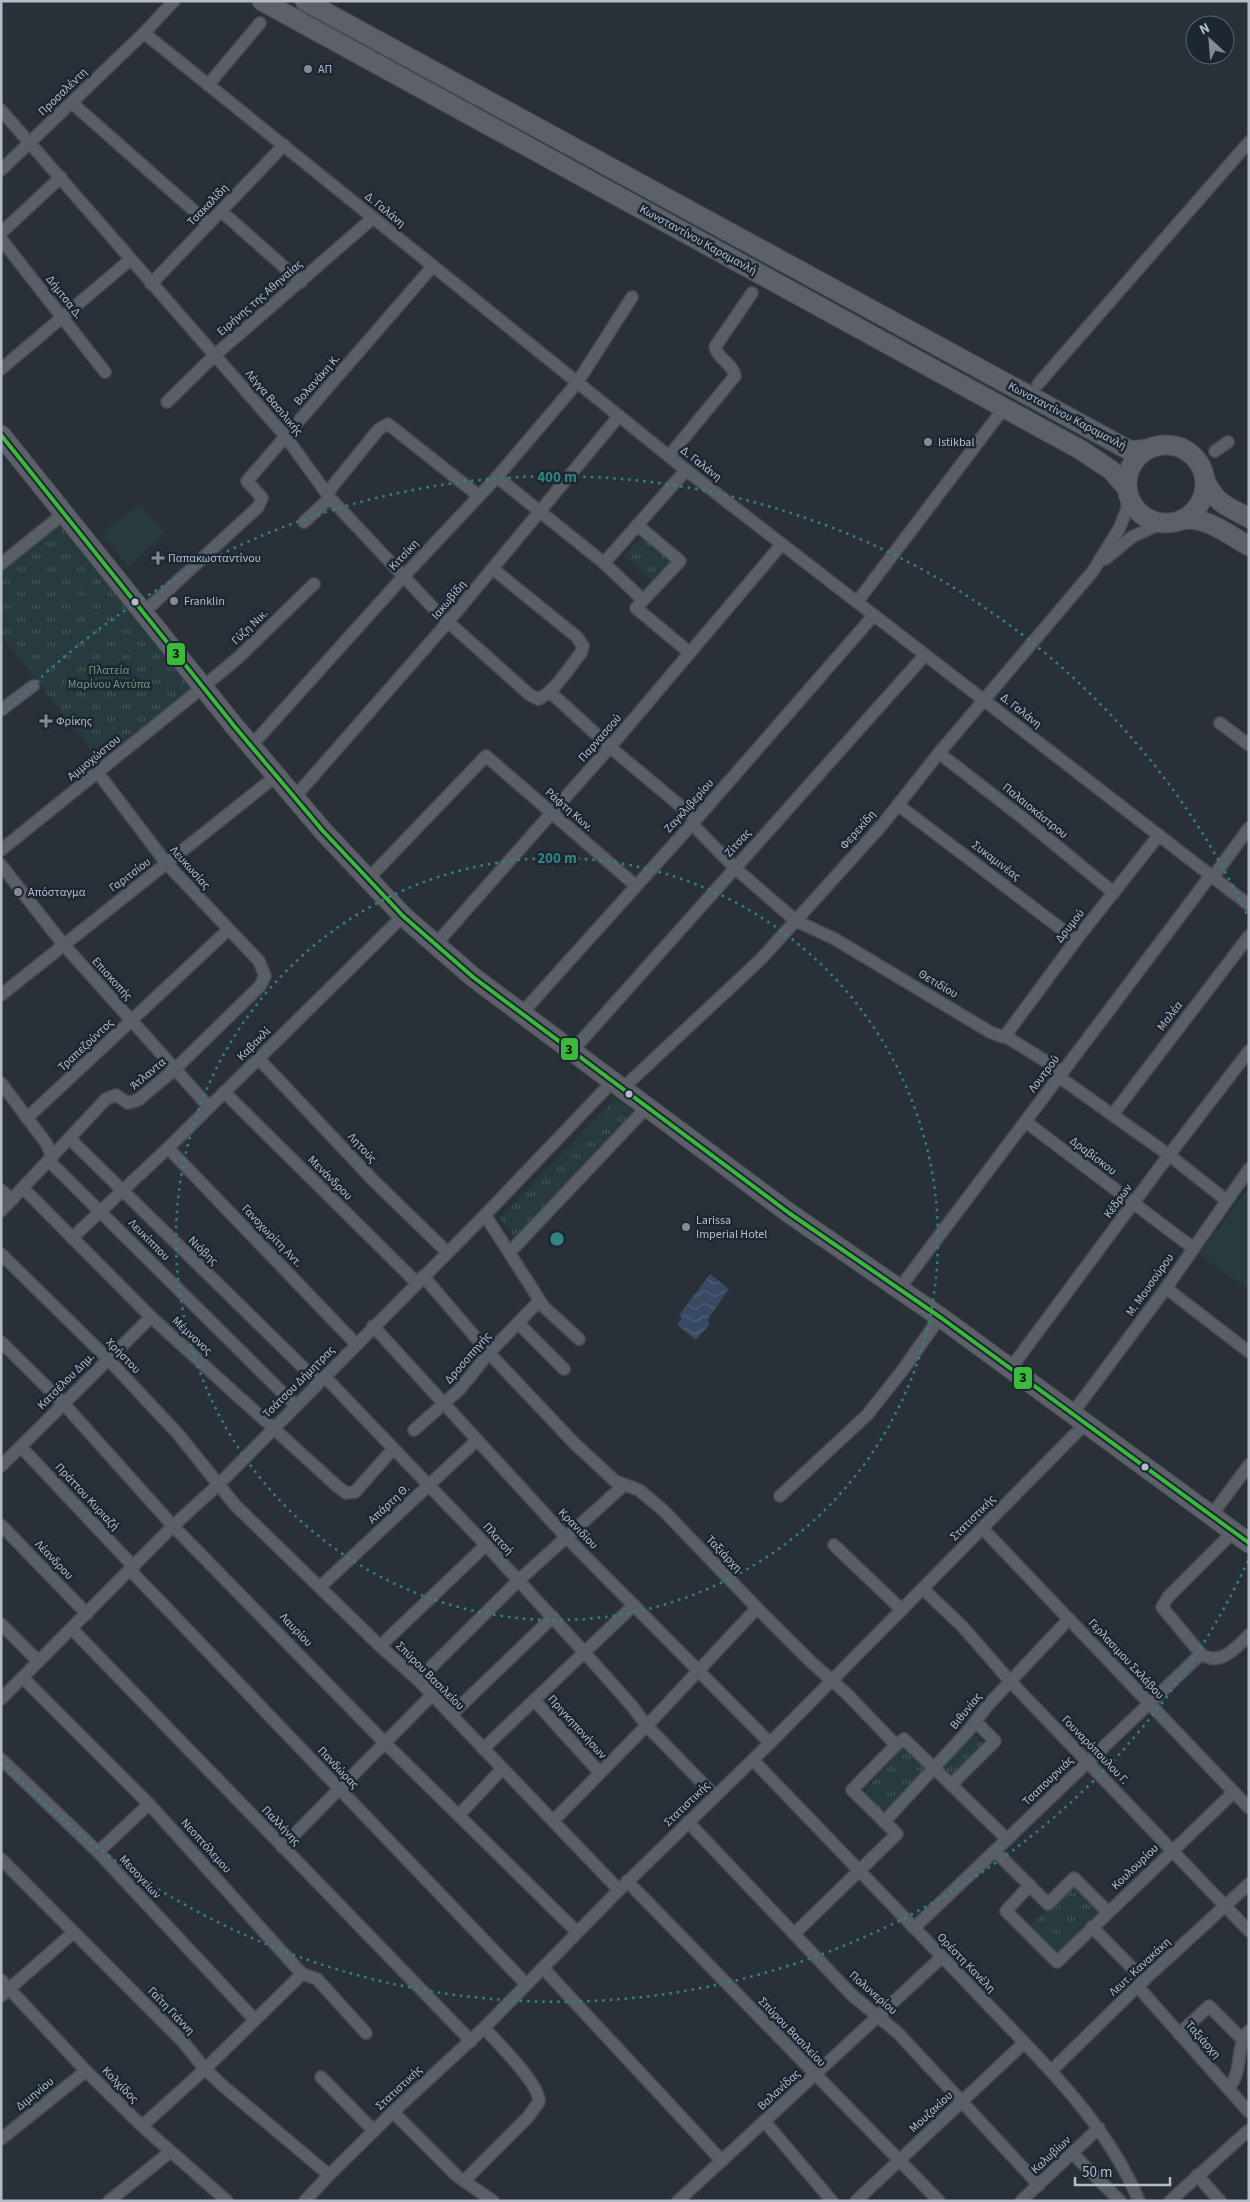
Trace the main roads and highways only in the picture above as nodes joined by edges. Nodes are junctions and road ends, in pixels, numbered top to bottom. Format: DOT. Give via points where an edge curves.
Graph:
graph roads {
  1 [pos="262,1"];
  2 [pos="305,1"];
  3 [pos="1,435"];
  4 [pos="1147,449"];
  5 [pos="1205,480"];
  6 [pos="1128,491"];
  7 [pos="1249,518"];
  8 [pos="1181,520"];
  9 [pos="1249,546"];
  10 [pos="1249,1543"];
  1 -- 6 [label="main road, Κωνσταντίνου Καραμανλή" via="1099,461 1119,478"];
  2 -- 4 [label="main road, Κωνσταντίνου Καραμανλή" via="1124,448 1132,451"];
  3 -- 10 [label="main road" via="294,798 367,880 435,945 473,977 790,1213 940,1317"];
  4 -- 5 [label="main road" via="1164,444 1186,450 1197,459"];
  4 -- 6 [label="main road" via="1133,463 1128,475"];
  5 -- 7 [label="main road" via="1219,502"];
  5 -- 8 [label="main road" via="1201,502"];
  6 -- 8 [label="main road" via="1134,506 1143,516 1162,523"];
  8 -- 9 [label="main road" via="1204,521"];
}
